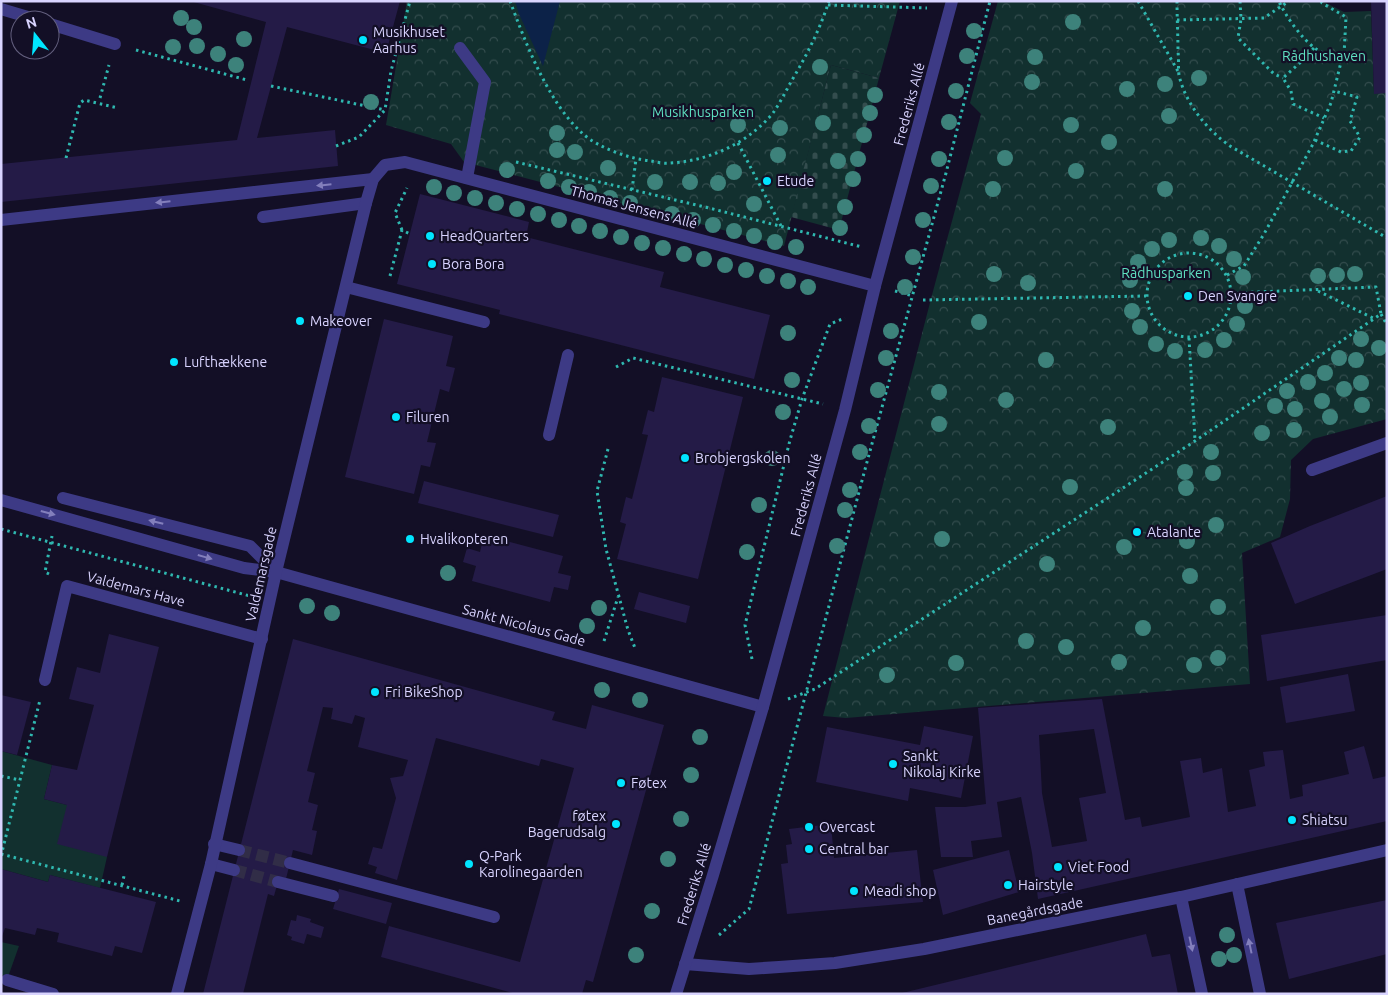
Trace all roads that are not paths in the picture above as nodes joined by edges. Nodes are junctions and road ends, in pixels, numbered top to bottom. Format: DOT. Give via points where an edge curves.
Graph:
graph roads {
  1 [pos="951,5"];
  2 [pos="60,27"];
  3 [pos="115,44"];
  4 [pos="460,48"];
  5 [pos="385,165"];
  6 [pos="467,178"];
  7 [pos="373,179"];
  8 [pos="366,204"];
  9 [pos="263,217"];
  10 [pos="1,220"];
  11 [pos="876,286"];
  12 [pos="346,287"];
  13 [pos="484,322"];
  14 [pos="568,355"];
  15 [pos="549,435"];
  16 [pos="1387,443"];
  17 [pos="1312,470"];
  18 [pos="63,498"];
  19 [pos="1,500"];
  20 [pos="276,572"];
  21 [pos="262,639"];
  22 [pos="46,680"];
  23 [pos="763,707"];
  24 [pos="214,844"];
  25 [pos="239,850"];
  26 [pos="1387,850"];
  27 [pos="290,863"];
  28 [pos="211,864"];
  29 [pos="234,870"];
  30 [pos="278,882"];
  31 [pos="1236,884"];
  32 [pos="333,896"];
  33 [pos="1181,897"];
  34 [pos="494,917"];
  35 [pos="685,964"];
  36 [pos="7,980"];
  37 [pos="53,994"];
  38 [pos="177,994"];
  39 [pos="676,994"];
  40 [pos="1202,994"];
  41 [pos="1260,994"];
  1 -- 11 [label="street, Frederiks Allé"];
  2 -- 3 [label="street"];
  4 -- 6 [label="street" via="485,82"];
  5 -- 6 [label="street, Thomas Jensens Allé" via="405,162"];
  5 -- 7 [label="street, Valdemarsgade"];
  6 -- 11 [label="street, Thomas Jensens Allé"];
  7 -- 8 [label="street, Valdemarsgade"];
  7 -- 10 [label="street, one-way"];
  8 -- 9 [label="street"];
  8 -- 12 [label="street, Valdemarsgade"];
  11 -- 23 [label="street, Frederiks Allé"];
  12 -- 13 [label="street"];
  12 -- 20 [label="street, Valdemarsgade"];
  14 -- 15 [label="street"];
  16 -- 17 [label="street"];
  20 -- 18 [label="street, one-way" via="250,546"];
  19 -- 20 [label="street, Sankt Nicolaus Gade, one-way" via="244,568"];
  20 -- 21 [label="street, Valdemarsgade"];
  20 -- 23 [label="street, Sankt Nicolaus Gade"];
  21 -- 22 [label="street, Valdemars Have" via="66,586"];
  21 -- 24 [label="street, Valdemarsgade"];
  23 -- 35 [label="street, Frederiks Allé"];
  24 -- 25 [label="street"];
  24 -- 28 [label="street, Valdemarsgade"];
  26 -- 31 [label="street, Banegårdsgade"];
  27 -- 34 [label="street"];
  28 -- 29 [label="street"];
  28 -- 38 [label="street, Valdemarsgade"];
  30 -- 32 [label="street"];
  31 -- 33 [label="street, Banegårdsgade"];
  41 -- 31 [label="street, one-way"];
  33 -- 35 [label="street, Banegårdsgade" via="924,949 835,963 749,969"];
  33 -- 40 [label="street, one-way"];
  35 -- 39 [label="street, Frederiks Allé"];
  36 -- 37 [label="street"];
}
